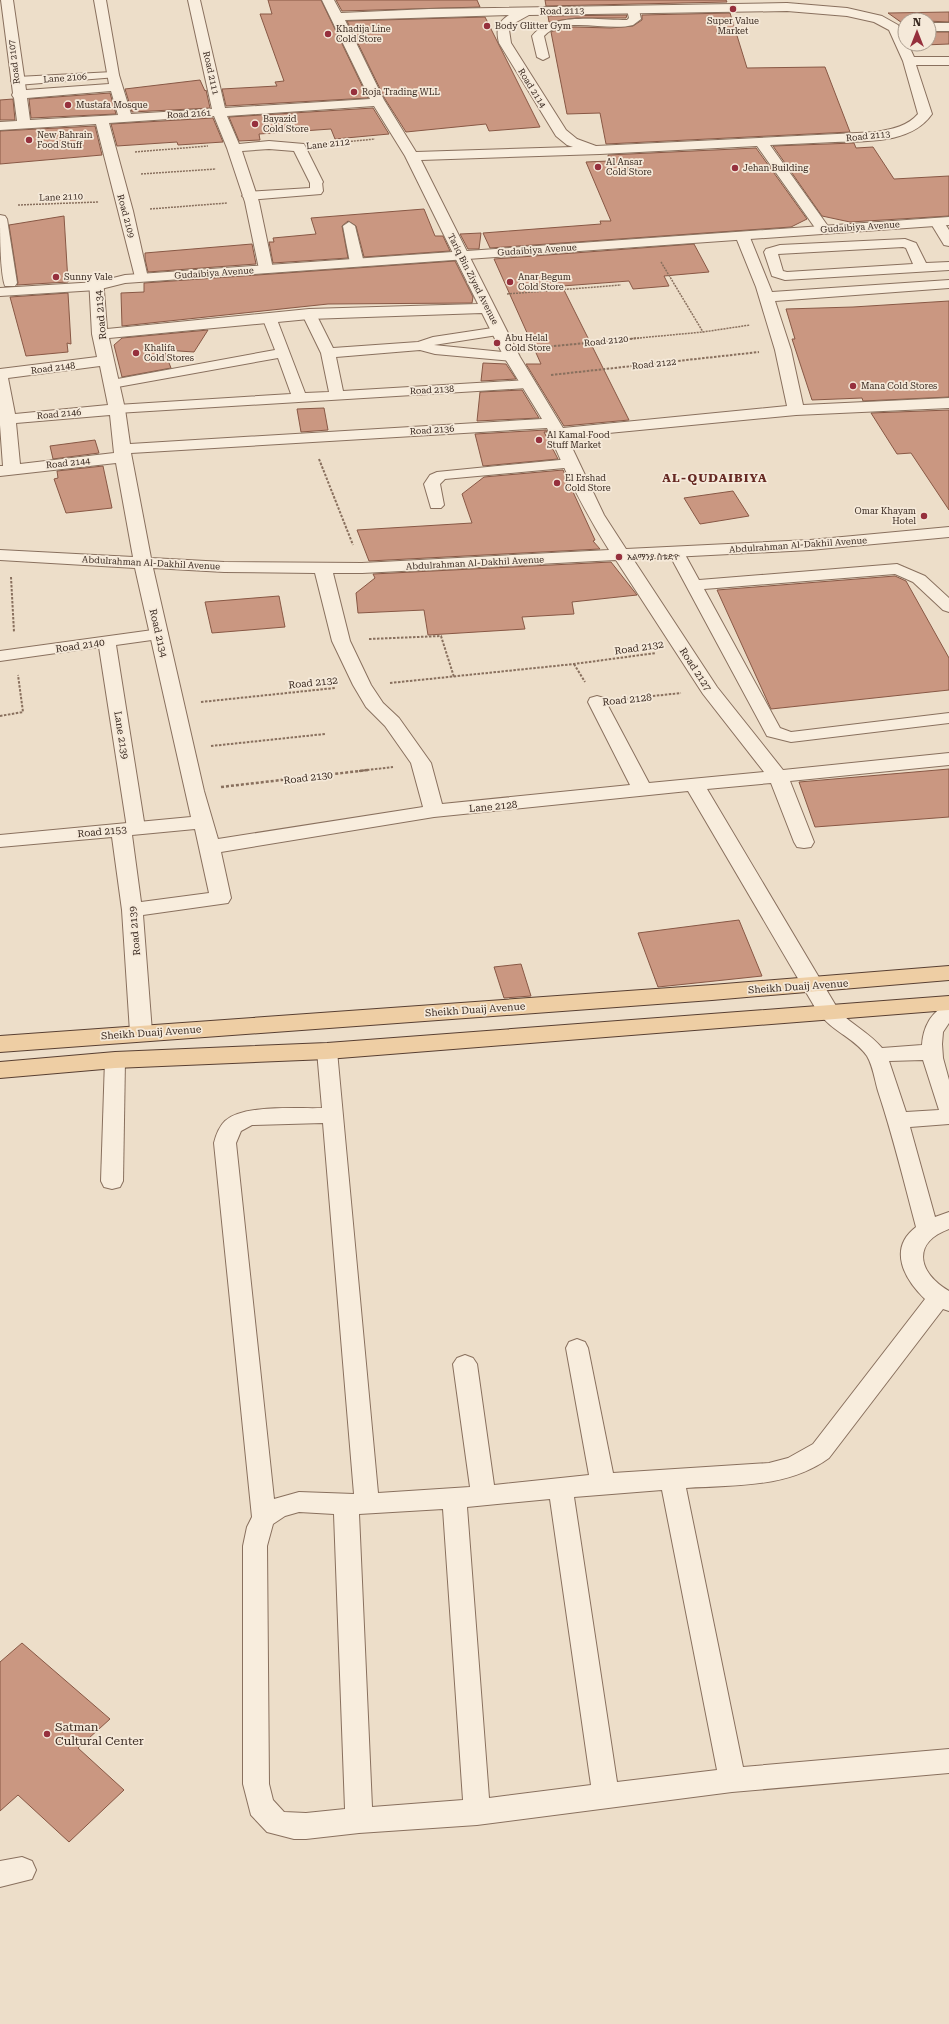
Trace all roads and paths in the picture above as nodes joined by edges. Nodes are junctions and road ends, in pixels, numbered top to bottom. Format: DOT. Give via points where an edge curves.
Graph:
graph roads {
  1 [pos="7,0"];
  2 [pos="100,0"];
  3 [pos="194,0"];
  4 [pos="328,0"];
  5 [pos="786,4"];
  6 [pos="847,6"];
  7 [pos="633,10"];
  8 [pos="525,12"];
  9 [pos="337,17"];
  10 [pos="897,27"];
  11 [pos="937,27"];
  12 [pos="949,27"];
  13 [pos="906,52"];
  14 [pos="543,57"];
  15 [pos="909,61"];
  16 [pos="949,61"];
  17 [pos="17,81"];
  18 [pos="115,81"];
  19 [pos="18,95"];
  20 [pos="378,102"];
  21 [pos="219,112"];
  22 [pos="125,117"];
  23 [pos="101,118"];
  24 [pos="24,124"];
  25 [pos="0,126"];
  26 [pos="397,136"];
  27 [pos="761,142"];
  28 [pos="233,146"];
  29 [pos="299,147"];
  30 [pos="600,150"];
  31 [pos="109,154"];
  32 [pos="412,156"];
  33 [pos="241,168"];
  34 [pos="115,175"];
  35 [pos="317,186"];
  36 [pos="250,199"];
  37 [pos="15,206"];
  38 [pos="124,206"];
  39 [pos="0,219"];
  40 [pos="943,222"];
  41 [pos="349,226"];
  42 [pos="823,229"];
  43 [pos="742,235"];
  44 [pos="649,242"];
  45 [pos="949,242"];
  46 [pos="460,256"];
  47 [pos="357,263"];
  48 [pos="949,266"];
  49 [pos="922,268"];
  50 [pos="266,269"];
  51 [pos="141,278"];
  52 [pos="97,282"];
  53 [pos="949,284"];
  54 [pos="620,285"];
  55 [pos="3,286"];
  56 [pos="765,297"];
  57 [pos="483,302"];
  58 [pos="309,314"];
  59 [pos="269,317"];
  60 [pos="774,322"];
  61 [pos="499,331"];
  62 [pos="703,332"];
  63 [pos="100,334"];
  64 [pos="420,346"];
  65 [pos="783,350"];
  66 [pos="283,353"];
  67 [pos="328,353"];
  68 [pos="511,354"];
  69 [pos="105,361"];
  70 [pos="0,374"];
  71 [pos="0,378"];
  72 [pos="526,381"];
  73 [pos="112,384"];
  74 [pos="337,396"];
  75 [pos="300,398"];
  76 [pos="949,403"];
  77 [pos="117,409"];
  78 [pos="796,410"];
  79 [pos="4,419"];
  80 [pos="555,428"];
  81 [pos="311,438"];
  82 [pos="123,453"];
  83 [pos="570,464"];
  84 [pos="6,470"];
  85 [pos="436,505"];
  86 [pos="946,536"];
  87 [pos="676,552"];
  88 [pos="0,555"];
  89 [pos="623,555"];
  90 [pos="142,563"];
  91 [pos="362,568"];
  92 [pos="323,569"];
  93 [pos="693,585"];
  94 [pos="949,607"];
  95 [pos="160,634"];
  96 [pos="341,641"];
  97 [pos="107,642"];
  98 [pos="684,649"];
  99 [pos="0,656"];
  100 [pos="454,677"];
  101 [pos="362,685"];
  102 [pos="710,690"];
  103 [pos="597,702"];
  104 [pos="174,704"];
  105 [pos="23,712"];
  106 [pos="0,716"];
  107 [pos="949,718"];
  108 [pos="325,734"];
  109 [pos="185,749"];
  110 [pos="949,759"];
  111 [pos="421,763"];
  112 [pos="778,777"];
  113 [pos="695,786"];
  114 [pos="194,791"];
  115 [pos="643,791"];
  116 [pos="434,811"];
  117 [pos="204,822"];
  118 [pos="129,829"];
  119 [pos="0,841"];
  120 [pos="804,842"];
  121 [pos="210,847"];
  122 [pos="132,910"];
  123 [pos="949,973"];
  124 [pos="812,985"];
  125 [pos="949,1003"];
  126 [pos="828,1011"];
  127 [pos="949,1012"];
  128 [pos="141,1032"];
  129 [pos="0,1044"];
  130 [pos="327,1051"];
  131 [pos="932,1052"];
  132 [pos="877,1056"];
  133 [pos="115,1060"];
  134 [pos="0,1070"];
  135 [pos="949,1110"];
  136 [pos="333,1115"];
  137 [pos="949,1117"];
  138 [pos="898,1120"];
  139 [pos="112,1181"];
  140 [pos="949,1220"];
  141 [pos="927,1229"];
  142 [pos="944,1300"];
  143 [pos="577,1348"];
  144 [pos="465,1364"];
  145 [pos="672,1480"];
  146 [pos="604,1484"];
  147 [pos="561,1488"];
  148 [pos="483,1496"];
  149 [pos="454,1497"];
  150 [pos="356,1504"];
  151 [pos="264,1517"];
  152 [pos="949,1761"];
  153 [pos="732,1780"];
  154 [pos="606,1796"];
  155 [pos="478,1812"];
  156 [pos="359,1820"];
  1 -- 17 [label="street, Road 2107"];
  2 -- 18 [label="street"];
  3 -- 21 [label="street, Road 2111"];
  4 -- 9 [label="street, Tariq Bin Ziyad Avenue"];
  5 -- 6 [label="street, Road 2113"];
  5 -- 7 [label="street, Road 2113"];
  6 -- 10 [label="street, Road 2113"];
  7 -- 8 [label="street, Road 2113"];
  7 -- 14 [label="lane" via="635,19 629,23 566,23 543,29 538,36"];
  8 -- 9 [label="street, Road 2113"];
  8 -- 30 [label="street, Road 2114" via="504,24 502,30 508,49 561,133 580,145"];
  9 -- 20 [label="street, Tariq Bin Ziyad Avenue"];
  11 -- 12 [label="street"];
  13 -- 15 [label="street, Road 2113"];
  15 -- 16 [label="street"];
  15 -- 27 [label="street, Road 2113" via="925,114 920,121 910,127 893,134 877,136"];
  17 -- 18 [label="lane, Lane 2106"];
  17 -- 19 [label="street, Road 2107"];
  18 -- 19 [label="street"];
  18 -- 22 [label="street"];
  19 -- 24 [label="street, Road 2107"];
  20 -- 21 [label="street, Road 2161"];
  20 -- 26 [label="street, Tariq Bin Ziyad Avenue"];
  21 -- 22 [label="street, Road 2161"];
  21 -- 28 [label="street, Road 2111"];
  22 -- 23 [label="street, Road 2161"];
  23 -- 24 [label="street, Road 2161"];
  23 -- 31 [label="street, Road 2109"];
  24 -- 25 [label="street, Road 2161"];
  26 -- 29 [label="path, Lane 2112"];
  26 -- 32 [label="street, Tariq Bin Ziyad Avenue"];
  27 -- 30 [label="street, Road 2113"];
  27 -- 42 [label="street"];
  28 -- 29 [label="street, Lane 2112"];
  28 -- 31 [label="path"];
  28 -- 33 [label="street, Road 2111"];
  29 -- 35 [label="street"];
  30 -- 32 [label="street, Road 2113"];
  31 -- 34 [label="street, Road 2109"];
  32 -- 46 [label="street, Tariq Bin Ziyad Avenue"];
  33 -- 34 [label="path"];
  33 -- 36 [label="street, Road 2111"];
  34 -- 38 [label="street, Road 2109"];
  35 -- 36 [label="lane"];
  36 -- 38 [label="path"];
  36 -- 50 [label="street, Road 2111"];
  37 -- 38 [label="path, Lane 2110"];
  38 -- 51 [label="street, Road 2109"];
  39 -- 55 [label="street"];
  40 -- 42 [label="street, Gudaibiya Avenue"];
  40 -- 45 [label="street"];
  41 -- 47 [label="lane"];
  42 -- 43 [label="street, Gudaibiya Avenue"];
  43 -- 44 [label="street, Gudaibiya Avenue"];
  43 -- 56 [label="street"];
  44 -- 46 [label="street, Gudaibiya Avenue"];
  44 -- 62 [label="path"];
  46 -- 47 [label="street, Gudaibiya Avenue"];
  46 -- 57 [label="street, Tariq Bin Ziyad Avenue"];
  47 -- 50 [label="street, Gudaibiya Avenue"];
  48 -- 49 [label="lane"];
  49 -- 49 [label="lane" via="785,276 777,273 771,252 905,244 911,246"];
  50 -- 51 [label="street, Gudaibiya Avenue"];
  51 -- 52 [label="street, Gudaibiya Avenue"];
  52 -- 55 [label="street, Gudaibiya Avenue"];
  52 -- 63 [label="street, Road 2134"];
  53 -- 56 [label="street"];
  54 -- 57 [label="path"];
  56 -- 60 [label="street"];
  57 -- 58 [label="street"];
  57 -- 61 [label="street, Tariq Bin Ziyad Avenue"];
  58 -- 59 [label="street"];
  58 -- 67 [label="lane"];
  59 -- 63 [label="street"];
  59 -- 66 [label="lane"];
  60 -- 62 [label="path, Road 2120"];
  60 -- 65 [label="street"];
  61 -- 64 [label="lane" via="433,341"];
  61 -- 68 [label="street, Tariq Bin Ziyad Avenue"];
  62 -- 68 [label="path, Road 2120"];
  63 -- 69 [label="street, Road 2134"];
  64 -- 67 [label="lane"];
  64 -- 68 [label="lane" via="435,350"];
  65 -- 72 [label="path, Road 2122"];
  65 -- 78 [label="street"];
  66 -- 73 [label="lane"];
  66 -- 75 [label="lane"];
  67 -- 74 [label="lane"];
  68 -- 72 [label="street, Tariq Bin Ziyad Avenue"];
  69 -- 70 [label="street, Road 2148"];
  69 -- 73 [label="street, Road 2134"];
  71 -- 79 [label="street, Road 2144"];
  72 -- 74 [label="lane, Road 2138"];
  72 -- 80 [label="street, Tariq Bin Ziyad Avenue"];
  73 -- 77 [label="street, Road 2134"];
  74 -- 75 [label="lane, Road 2138"];
  75 -- 77 [label="lane, Road 2138"];
  76 -- 78 [label="street"];
  77 -- 79 [label="street, Road 2146"];
  77 -- 82 [label="street, Road 2134"];
  78 -- 80 [label="street"];
  79 -- 84 [label="street, Road 2144"];
  80 -- 81 [label="street, Road 2136"];
  80 -- 83 [label="street, Tariq Bin Ziyad Avenue"];
  81 -- 82 [label="street, Road 2136"];
  81 -- 91 [label="path"];
  82 -- 84 [label="street, Road 2144"];
  82 -- 90 [label="street, Road 2134"];
  83 -- 85 [label="lane" via="442,475 435,478 432,484"];
  83 -- 89 [label="street, Tariq Bin Ziyad Avenue" via="595,515"];
  86 -- 87 [label="street, Abdulrahman Al-Dakhil Avenue"];
  87 -- 89 [label="street, Abdulrahman Al-Dakhil Avenue"];
  87 -- 93 [label="lane"];
  88 -- 90 [label="street, Abdulrahman Al-Dakhil Avenue"];
  89 -- 91 [label="street, Abdulrahman Al-Dakhil Avenue"];
  89 -- 98 [label="street, Road 2127"];
  90 -- 92 [label="street, Abdulrahman Al-Dakhil Avenue"];
  90 -- 95 [label="street, Road 2134"];
  91 -- 92 [label="street, Abdulrahman Al-Dakhil Avenue"];
  92 -- 96 [label="street"];
  93 -- 94 [label="lane" via="897,568 919,579"];
  93 -- 107 [label="lane" via="773,732 790,737"];
  95 -- 97 [label="lane, Road 2140"];
  95 -- 104 [label="street, Road 2134"];
  96 -- 100 [label="path" via="441,636"];
  96 -- 101 [label="street"];
  97 -- 99 [label="lane, Road 2140"];
  97 -- 118 [label="lane, Lane 2139"];
  98 -- 100 [label="path, Road 2132"];
  98 -- 102 [label="street, Road 2127"];
  100 -- 101 [label="path, Road 2132"];
  101 -- 104 [label="path, Road 2132"];
  101 -- 111 [label="street" via="376,707 392,722"];
  102 -- 103 [label="path, Road 2128"];
  102 -- 112 [label="street, Road 2127"];
  103 -- 115 [label="street, Road 2128"];
  104 -- 109 [label="street, Road 2134"];
  105 -- 106 [label="path"];
  108 -- 109 [label="path"];
  109 -- 114 [label="street, Road 2134"];
  110 -- 112 [label="street"];
  111 -- 114 [label="path, Road 2130"];
  111 -- 116 [label="street"];
  112 -- 113 [label="street, Lane 2128"];
  112 -- 120 [label="street, Road 2127"];
  113 -- 115 [label="street, Lane 2128"];
  113 -- 124 [label="street"];
  114 -- 117 [label="street, Road 2134"];
  115 -- 116 [label="street, Lane 2128"];
  116 -- 121 [label="street, Lane 2128"];
  117 -- 118 [label="street, Road 2153"];
  117 -- 121 [label="street, Road 2134"];
  118 -- 119 [label="street, Road 2153"];
  118 -- 122 [label="street, Road 2139"];
  121 -- 122 [label="street, Road 2134" via="221,898"];
  122 -- 128 [label="street, Road 2139"];
  123 -- 124 [label="main road, Sheikh Duaij Avenue"];
  124 -- 126 [label="street"];
  124 -- 128 [label="main road, Sheikh Duaij Avenue"];
  125 -- 126 [label="main road"];
  126 -- 130 [label="main road"];
  126 -- 132 [label="lane" via="838,1022 864,1040"];
  127 -- 131 [label="lane" via="936,1025 931,1038"];
  128 -- 129 [label="main road, Sheikh Duaij Avenue"];
  130 -- 133 [label="main road"];
  130 -- 136 [label="lane"];
  131 -- 132 [label="lane"];
  131 -- 135 [label="lane"];
  132 -- 138 [label="lane"];
  133 -- 134 [label="main road"];
  133 -- 139 [label="lane"];
  136 -- 150 [label="lane"];
  136 -- 151 [label="lane" via="252,1118 240,1121 230,1127 225,1143"];
  137 -- 138 [label="lane"];
  138 -- 141 [label="lane"];
  140 -- 141 [label="lane"];
  141 -- 142 [label="lane" via="917,1238 912,1250 911,1263 925,1288"];
  142 -- 145 [label="lane" via="821,1451 806,1462 768,1473"];
  143 -- 146 [label="lane"];
  144 -- 148 [label="lane"];
  145 -- 146 [label="lane"];
  145 -- 153 [label="lane"];
  146 -- 147 [label="lane"];
  147 -- 148 [label="lane"];
  147 -- 154 [label="lane"];
  148 -- 149 [label="lane"];
  149 -- 150 [label="lane"];
  149 -- 155 [label="lane"];
  150 -- 151 [label="lane" via="298,1502 278,1508"];
  150 -- 156 [label="lane"];
  151 -- 156 [label="lane" via="259,1527 256,1546 256,1784 261,1806 277,1823 294,1826"];
  152 -- 153 [label="lane"];
  153 -- 154 [label="lane"];
  154 -- 155 [label="lane"];
  155 -- 156 [label="lane"];
}
